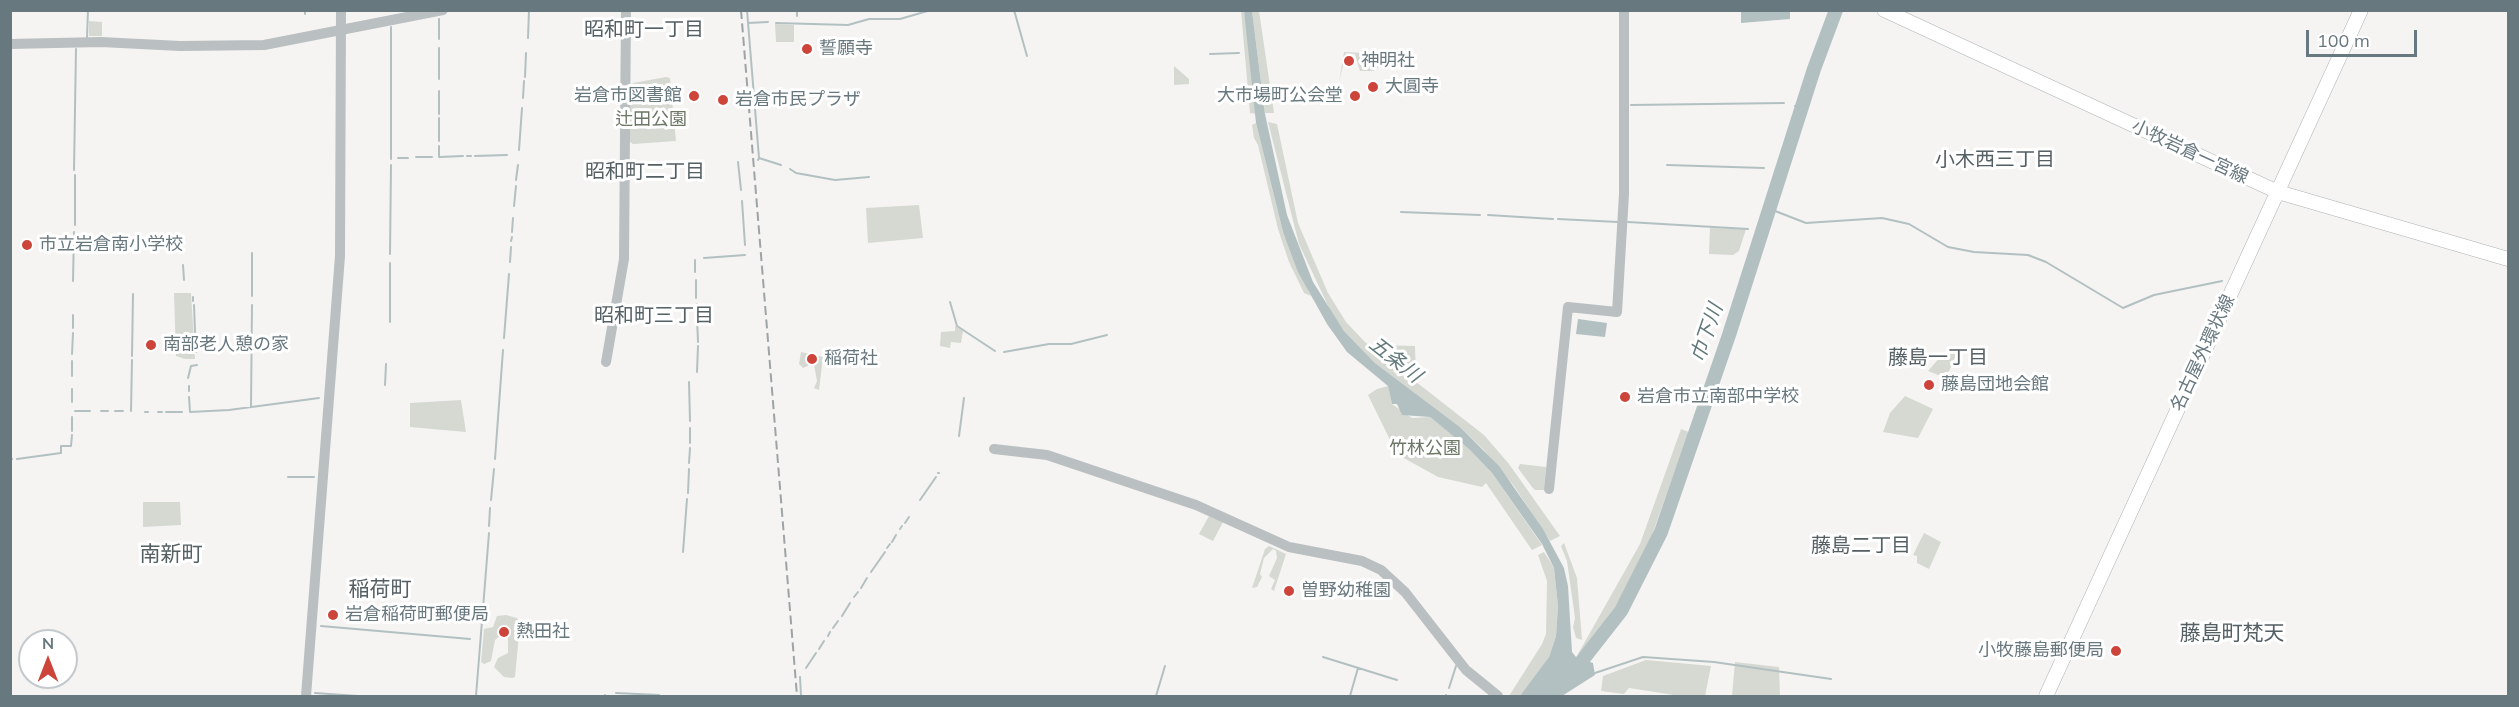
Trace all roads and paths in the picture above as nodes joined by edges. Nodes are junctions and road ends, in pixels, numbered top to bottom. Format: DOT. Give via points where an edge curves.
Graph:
graph roads {
  1 [pos="341,10"];
  2 [pos="443,10"];
  3 [pos="626,10"];
  4 [pos="1624,10"];
  5 [pos="1884,10"];
  6 [pos="2361,10"];
  7 [pos="341,32"];
  8 [pos="10,44"];
  9 [pos="2278,192"];
  10 [pos="2508,259"];
  11 [pos="606,362"];
  12 [pos="994,449"];
  13 [pos="1549,489"];
  14 [pos="306,696"];
  15 [pos="1498,696"];
  16 [pos="2046,696"];
  1 -- 7 [label="street"];
  2 -- 7 [label="street"];
  3 -- 11 [label="street" via="624,259"];
  4 -- 13 [label="street" via="1624,194 1617,312 1568,307"];
  5 -- 9 [label="main road, 小牧岩倉一宮線"];
  6 -- 9 [label="main road, 名古屋外環状線"];
  7 -- 8 [label="street" via="264,45"];
  7 -- 14 [label="street" via="340,256"];
  9 -- 10 [label="main road, 小牧岩倉一宮線"];
  9 -- 16 [label="main road, 名古屋外環状線"];
  12 -- 15 [label="street" via="1047,454 1196,504 1289,548 1362,561 1380,570 1405,592 1466,670"];
}
